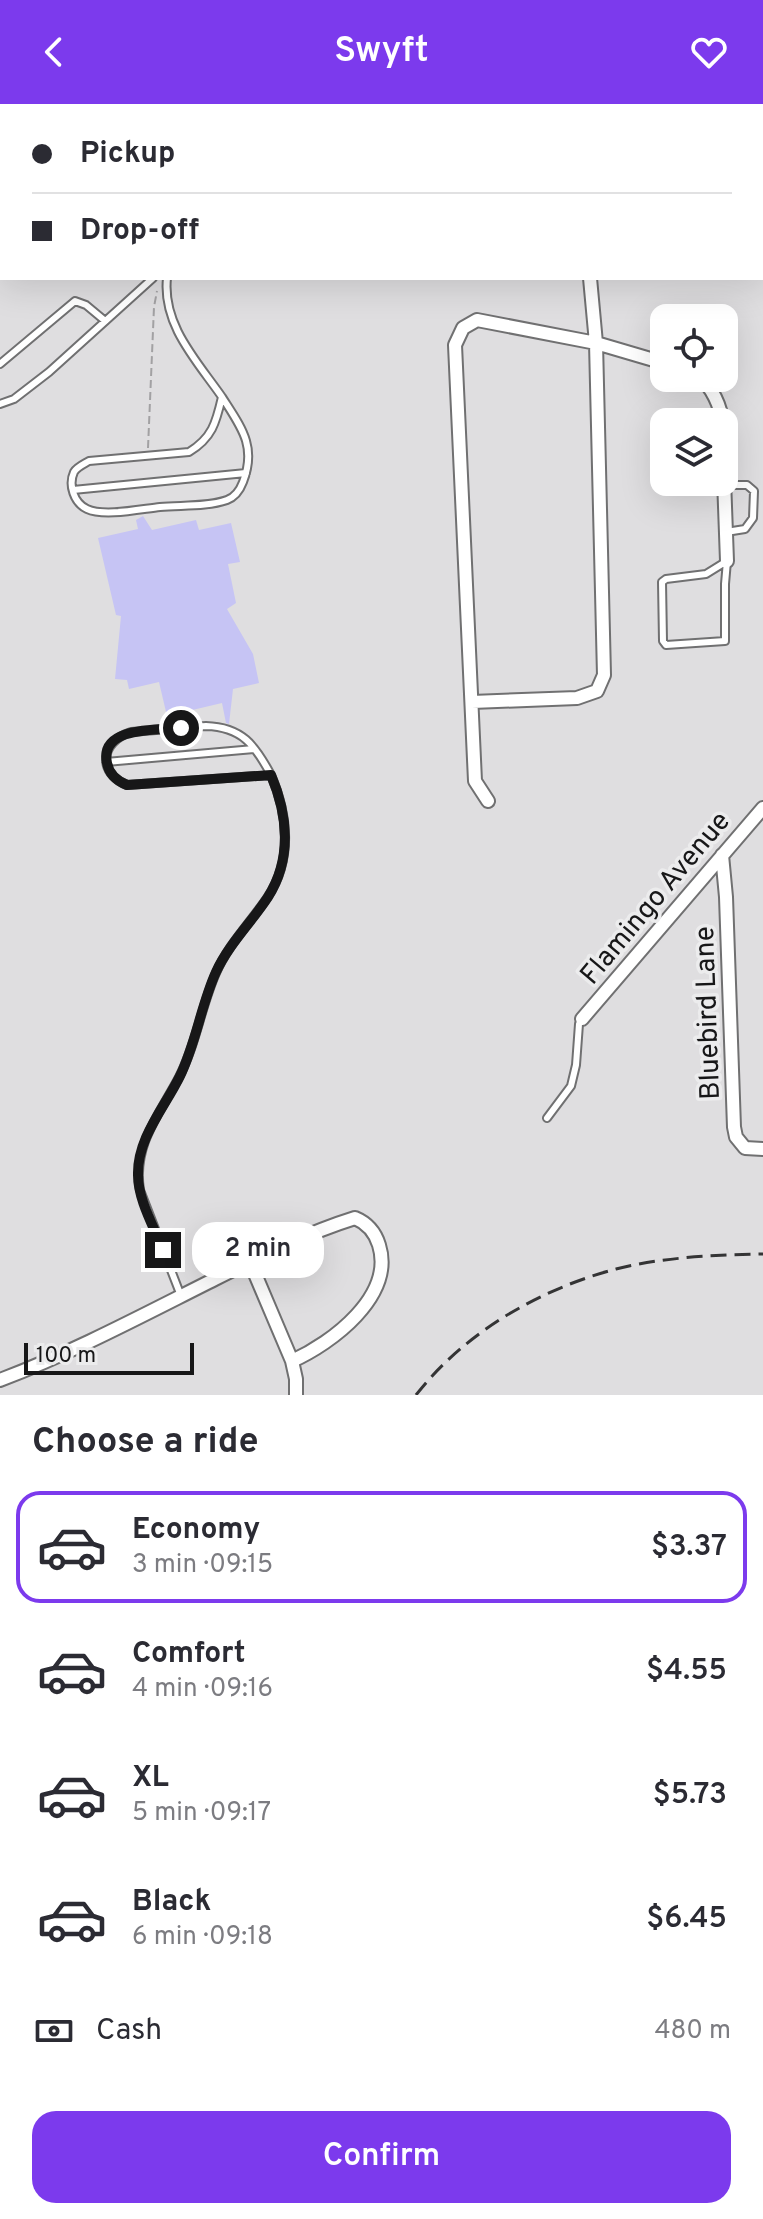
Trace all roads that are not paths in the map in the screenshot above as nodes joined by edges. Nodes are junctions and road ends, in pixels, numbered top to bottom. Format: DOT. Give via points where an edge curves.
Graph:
graph roads {
  1 [pos="151,280"];
  2 [pos="167,280"];
  3 [pos="590,280"];
  4 [pos="104,320"];
  5 [pos="596,343"];
  6 [pos="650,359"];
  7 [pos="0,364"];
  8 [pos="222,397"];
  9 [pos="0,404"];
  10 [pos="246,473"];
  11 [pos="738,484"];
  12 [pos="73,490"];
  13 [pos="725,496"];
  14 [pos="726,532"];
  15 [pos="727,561"];
  16 [pos="472,702"];
  17 [pos="255,749"];
  18 [pos="106,762"];
  19 [pos="271,775"];
  20 [pos="488,801"];
  21 [pos="763,808"];
  22 [pos="722,855"];
  23 [pos="582,1019"];
  24 [pos="547,1118"];
  25 [pos="763,1149"];
  26 [pos="250,1262"];
  27 [pos="181,1296"];
  28 [pos="292,1361"];
  29 [pos="0,1380"];
  30 [pos="296,1395"];
  1 -- 4 [label="lane"];
  2 -- 8 [label="lane" via="169,314"];
  3 -- 5 [label="street"];
  4 -- 7 [label="lane" via="75,301"];
  4 -- 9 [label="lane" via="49,372"];
  5 -- 6 [label="street"];
  5 -- 16 [label="street" via="604,675 597,691 577,698"];
  5 -- 16 [label="street" via="477,320 463,328 455,345"];
  8 -- 10 [label="lane" via="248,443"];
  8 -- 12 [label="lane" via="210,435 189,452 89,461 73,474"];
  10 -- 12 [label="lane"];
  10 -- 12 [label="lane" via="235,496 194,505 89,511"];
  11 -- 14 [label="lane" via="754,491 753,518 745,529"];
  13 -- 14 [label="street"];
  14 -- 15 [label="street"];
  15 -- 15 [label="lane" via="706,574 662,582 666,645 725,641"];
  16 -- 20 [label="street" via="475,781"];
  17 -- 18 [label="lane"];
  17 -- 18 [label="lane" via="243,735 220,726 176,728 120,736 108,748"];
  17 -- 19 [label="lane"];
  18 -- 19 [label="lane" via="111,774 127,785"];
  19 -- 27 [label="lane" via="284,813 283,862 268,896 214,976 182,1073 146,1137 140,1161 140,1190"];
  21 -- 22 [label="street, Flamingo Avenue"];
  22 -- 23 [label="street, Flamingo Avenue"];
  22 -- 25 [label="street, Bluebird Lane" via="734,1127 745,1148"];
  23 -- 24 [label="lane" via="571,1086"];
  26 -- 27 [label="street"];
  26 -- 28 [label="street"];
  26 -- 28 [label="street" via="355,1218 371,1229 380,1247 381,1269 366,1304 318,1349"];
  27 -- 29 [label="street"];
  28 -- 30 [label="street"];
}
